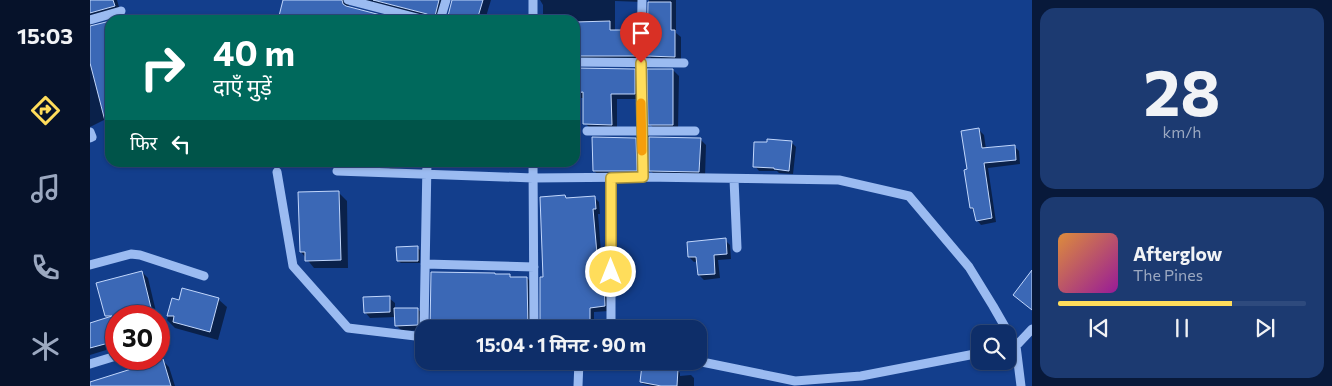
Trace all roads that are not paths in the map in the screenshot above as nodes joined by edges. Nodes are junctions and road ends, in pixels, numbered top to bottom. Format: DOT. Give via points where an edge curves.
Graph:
graph roads {
  1 [pos="348,0"];
  2 [pos="446,0"];
  3 [pos="533,0"];
  4 [pos="642,0"];
  5 [pos="121,11"];
  6 [pos="107,15"];
  7 [pos="406,15"];
  8 [pos="442,15"];
  9 [pos="534,15"];
  10 [pos="105,16"];
  11 [pos="90,20"];
  12 [pos="580,62"];
  13 [pos="641,63"];
  14 [pos="684,63"];
  15 [pos="587,131"];
  16 [pos="642,131"];
  17 [pos="695,131"];
  18 [pos="90,132"];
  19 [pos="90,138"];
  20 [pos="427,167"];
  21 [pos="533,167"];
  22 [pos="337,171"];
  23 [pos="277,172"];
  24 [pos="427,174"];
  25 [pos="643,177"];
  26 [pos="533,178"];
  27 [pos="611,178"];
  28 [pos="734,179"];
  29 [pos="737,248"];
  30 [pos="425,264"];
  31 [pos="90,265"];
  32 [pos="534,268"];
  33 [pos="204,276"];
  34 [pos="424,320"];
  35 [pos="534,320"];
  36 [pos="611,320"];
  37 [pos="1001,325"];
  38 [pos="1032,329"];
  39 [pos="415,336"];
  40 [pos="1016,343"];
  41 [pos="971,355"];
  42 [pos="105,359"];
  43 [pos="1016,362"];
  44 [pos="707,363"];
  45 [pos="90,364"];
  46 [pos="579,370"];
  47 [pos="578,386"];
  48 [pos="1022,386"];
  1 -- 7 [label="street"];
  2 -- 8 [label="street"];
  3 -- 9 [label="street"];
  4 -- 13 [label="street"];
  5 -- 6 [label="street"];
  10 -- 11 [label="street"];
  12 -- 13 [label="street"];
  13 -- 14 [label="street"];
  13 -- 16 [label="street"];
  15 -- 16 [label="street"];
  16 -- 17 [label="street"];
  16 -- 25 [label="street"];
  18 -- 19 [label="street"];
  20 -- 24 [label="street"];
  21 -- 26 [label="street"];
  22 -- 24 [label="street"];
  23 -- 39 [label="street" via="293,266 348,328"];
  24 -- 26 [label="street"];
  24 -- 30 [label="street"];
  25 -- 27 [label="street"];
  25 -- 28 [label="street"];
  26 -- 27 [label="street"];
  26 -- 32 [label="street"];
  27 -- 36 [label="street"];
  28 -- 29 [label="street"];
  28 -- 37 [label="street" via="839,180 909,196 969,267"];
  30 -- 32 [label="street"];
  30 -- 34 [label="street"];
  31 -- 33 [label="street" via="131,254"];
  32 -- 35 [label="street"];
  38 -- 40 [label="street"];
  41 -- 44 [label="street" via="860,376 795,381"];
  42 -- 45 [label="street"];
  43 -- 48 [label="street"];
  46 -- 47 [label="street"];
}
